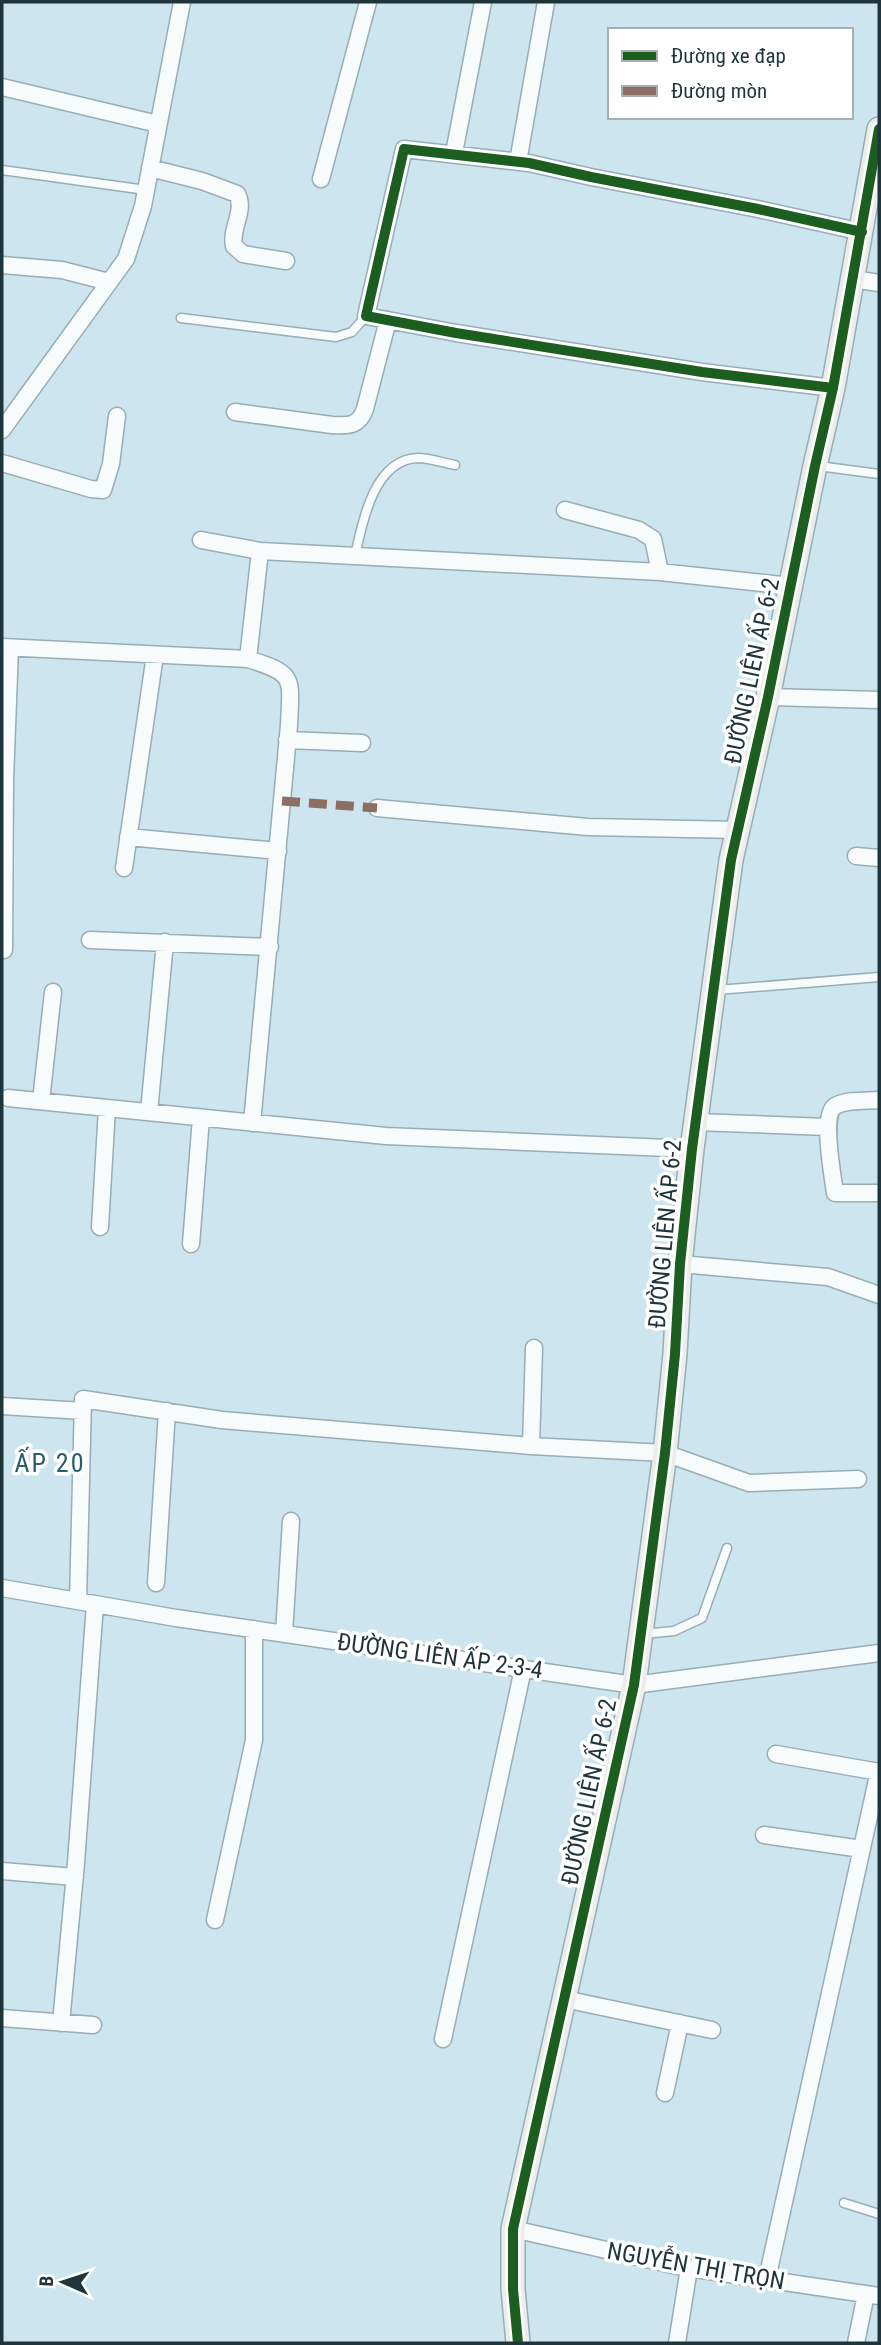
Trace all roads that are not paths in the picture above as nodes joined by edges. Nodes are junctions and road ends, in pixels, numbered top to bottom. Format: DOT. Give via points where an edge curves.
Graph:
graph roads {
  1 [pos="181,2"];
  2 [pos="368,2"];
  3 [pos="483,2"];
  4 [pos="546,2"];
  5 [pos="2,87"];
  6 [pos="158,124"];
  7 [pos="879,129"];
  8 [pos="454,153"];
  9 [pos="518,162"];
  10 [pos="150,168"];
  11 [pos="2,170"];
  12 [pos="875,171"];
  13 [pos="321,179"];
  14 [pos="146,190"];
  15 [pos="862,232"];
  16 [pos="286,261"];
  17 [pos="2,265"];
  18 [pos="853,279"];
  19 [pos="109,282"];
  20 [pos="879,283"];
  21 [pos="366,316"];
  22 [pos="181,318"];
  23 [pos="388,320"];
  24 [pos="833,388"];
  25 [pos="235,412"];
  26 [pos="117,416"];
  27 [pos="2,430"];
  28 [pos="2,463"];
  29 [pos="455,465"];
  30 [pos="815,466"];
  31 [pos="879,474"];
  32 [pos="565,510"];
  33 [pos="201,540"];
  34 [pos="260,551"];
  35 [pos="355,556"];
  36 [pos="660,572"];
  37 [pos="791,586"];
  38 [pos="6,648"];
  39 [pos="155,655"];
  40 [pos="248,659"];
  41 [pos="768,697"];
  42 [pos="879,700"];
  43 [pos="287,740"];
  44 [pos="362,743"];
  45 [pos="377,808"];
  46 [pos="738,830"];
  47 [pos="128,837"];
  48 [pos="278,851"];
  49 [pos="856,856"];
  50 [pos="879,858"];
  51 [pos="124,867"];
  52 [pos="90,940"];
  53 [pos="165,942"];
  54 [pos="270,947"];
  55 [pos="4,950"];
  56 [pos="879,977"];
  57 [pos="714,990"];
  58 [pos="53,992"];
  59 [pos="8,1098"];
  60 [pos="879,1100"];
  61 [pos="41,1101"];
  62 [pos="107,1108"];
  63 [pos="149,1112"];
  64 [pos="201,1118"];
  65 [pos="696,1122"];
  66 [pos="252,1123"];
  67 [pos="828,1127"];
  68 [pos="692,1149"];
  69 [pos="879,1193"];
  70 [pos="100,1227"];
  71 [pos="191,1244"];
  72 [pos="680,1264"];
  73 [pos="879,1295"];
  74 [pos="534,1348"];
  75 [pos="2,1406"];
  76 [pos="83,1411"];
  77 [pos="167,1411"];
  78 [pos="531,1446"];
  79 [pos="665,1453"];
  80 [pos="858,1479"];
  81 [pos="291,1521"];
  82 [pos="727,1548"];
  83 [pos="156,1583"];
  84 [pos="2,1588"];
  85 [pos="78,1601"];
  86 [pos="95,1604"];
  87 [pos="254,1629"];
  88 [pos="284,1634"];
  89 [pos="640,1634"];
  90 [pos="879,1653"];
  91 [pos="523,1668"];
  92 [pos="634,1685"];
  93 [pos="776,1754"];
  94 [pos="879,1772"];
  95 [pos="764,1835"];
  96 [pos="862,1849"];
  97 [pos="2,1871"];
  98 [pos="75,1877"];
  99 [pos="215,1920"];
  100 [pos="564,1999"];
  101 [pos="2,2018"];
  102 [pos="61,2022"];
  103 [pos="680,2023"];
  104 [pos="93,2025"];
  105 [pos="712,2030"];
  106 [pos="443,2039"];
  107 [pos="665,2093"];
  108 [pos="844,2203"];
  109 [pos="879,2214"];
  110 [pos="513,2229"];
  111 [pos="688,2268"];
  112 [pos="767,2279"];
  113 [pos="873,2295"];
  114 [pos="518,2343"];
  115 [pos="677,2343"];
  116 [pos="856,2343"];
  1 -- 6 [label="street"];
  2 -- 13 [label="street"];
  3 -- 8 [label="street"];
  4 -- 9 [label="street"];
  5 -- 6 [label="street"];
  6 -- 10 [label="street"];
  7 -- 12 [label="street, ĐƯỜNG LIÊN ẤP 6-2"];
  8 -- 9 [label="street"];
  8 -- 21 [label="street" via="404,149"];
  9 -- 15 [label="street"];
  10 -- 14 [label="street"];
  10 -- 16 [label="street" via="237,194 240,208 234,246 243,254"];
  11 -- 14 [label="lane"];
  12 -- 15 [label="street, ĐƯỜNG LIÊN ẤP 6-2"];
  14 -- 19 [label="street" via="126,259"];
  15 -- 18 [label="street, ĐƯỜNG LIÊN ẤP 6-2"];
  17 -- 19 [label="street" via="62,270"];
  18 -- 20 [label="street"];
  18 -- 24 [label="street, ĐƯỜNG LIÊN ẤP 6-2"];
  19 -- 27 [label="street"];
  21 -- 22 [label="lane" via="352,332 336,337"];
  21 -- 23 [label="street"];
  23 -- 24 [label="street" via="702,372"];
  23 -- 25 [label="street" via="358,422 332,425"];
  24 -- 30 [label="street, ĐƯỜNG LIÊN ẤP 6-2"];
  26 -- 28 [label="street" via="103,490"];
  29 -- 35 [label="lane" via="416,458 393,467 369,500"];
  30 -- 31 [label="lane"];
  30 -- 37 [label="street, ĐƯỜNG LIÊN ẤP 6-2"];
  32 -- 36 [label="street" via="639,530 653,539"];
  33 -- 34 [label="street"];
  34 -- 35 [label="street"];
  34 -- 40 [label="street"];
  35 -- 36 [label="street"];
  36 -- 37 [label="street"];
  37 -- 41 [label="street, ĐƯỜNG LIÊN ẤP 6-2"];
  38 -- 39 [label="street"];
  38 -- 55 [label="street"];
  39 -- 40 [label="street"];
  39 -- 47 [label="street"];
  40 -- 43 [label="street" via="285,674 291,689"];
  41 -- 42 [label="street"];
  41 -- 46 [label="street, ĐƯỜNG LIÊN ẤP 6-2"];
  43 -- 44 [label="street"];
  43 -- 48 [label="street"];
  45 -- 46 [label="street" via="588,827"];
  46 -- 57 [label="street, ĐƯỜNG LIÊN ẤP 6-2"];
  47 -- 48 [label="street"];
  47 -- 51 [label="street"];
  48 -- 54 [label="street"];
  49 -- 50 [label="street"];
  52 -- 53 [label="street"];
  53 -- 54 [label="street"];
  53 -- 63 [label="street"];
  54 -- 66 [label="street"];
  56 -- 57 [label="lane"];
  57 -- 65 [label="street, ĐƯỜNG LIÊN ẤP 6-2"];
  58 -- 61 [label="street"];
  59 -- 61 [label="street"];
  60 -- 67 [label="street" via="837,1105 830,1111"];
  61 -- 62 [label="street"];
  62 -- 63 [label="street"];
  62 -- 70 [label="street"];
  63 -- 64 [label="street"];
  64 -- 66 [label="street"];
  64 -- 71 [label="street"];
  65 -- 67 [label="street"];
  65 -- 68 [label="street, ĐƯỜNG LIÊN ẤP 6-2"];
  66 -- 68 [label="street" via="386,1136"];
  67 -- 69 [label="street" via="835,1193"];
  68 -- 72 [label="street, ĐƯỜNG LIÊN ẤP 6-2"];
  72 -- 73 [label="street" via="828,1278"];
  72 -- 79 [label="street, ĐƯỜNG LIÊN ẤP 6-2"];
  74 -- 78 [label="street"];
  75 -- 76 [label="street"];
  76 -- 77 [label="street" via="83,1399"];
  76 -- 85 [label="street"];
  77 -- 78 [label="street" via="222,1420"];
  77 -- 83 [label="street"];
  78 -- 79 [label="street"];
  79 -- 80 [label="street" via="749,1483"];
  79 -- 89 [label="street, ĐƯỜNG LIÊN ẤP 6-2"];
  81 -- 88 [label="street"];
  82 -- 89 [label="lane" via="702,1618 674,1631"];
  84 -- 85 [label="street, ĐƯỜNG LIÊN ẤP 2-3-4"];
  85 -- 86 [label="street, ĐƯỜNG LIÊN ẤP 2-3-4"];
  86 -- 87 [label="street, ĐƯỜNG LIÊN ẤP 2-3-4"];
  86 -- 98 [label="street"];
  87 -- 88 [label="street, ĐƯỜNG LIÊN ẤP 2-3-4"];
  87 -- 99 [label="street" via="254,1740"];
  88 -- 91 [label="street, ĐƯỜNG LIÊN ẤP 2-3-4"];
  89 -- 92 [label="street, ĐƯỜNG LIÊN ẤP 6-2"];
  90 -- 92 [label="street, ĐƯỜNG LIÊN ẤP 2-3-4"];
  91 -- 92 [label="street, ĐƯỜNG LIÊN ẤP 2-3-4"];
  91 -- 106 [label="street"];
  92 -- 100 [label="street, ĐƯỜNG LIÊN ẤP 6-2"];
  93 -- 94 [label="street"];
  94 -- 96 [label="street"];
  95 -- 96 [label="street"];
  96 -- 112 [label="street"];
  97 -- 98 [label="street"];
  98 -- 102 [label="street"];
  100 -- 103 [label="street"];
  100 -- 110 [label="street, ĐƯỜNG LIÊN ẤP 6-2"];
  101 -- 102 [label="street"];
  102 -- 104 [label="street"];
  103 -- 105 [label="street"];
  103 -- 107 [label="street"];
  108 -- 109 [label="lane"];
  110 -- 111 [label="street, NGUYỄN THỊ TRỌN"];
  110 -- 114 [label="street, ĐƯỜNG LIÊN ẤP 6-2"];
  111 -- 112 [label="street, NGUYỄN THỊ TRỌN"];
  111 -- 115 [label="street"];
  112 -- 113 [label="street, NGUYỄN THỊ TRỌN"];
  113 -- 116 [label="street"];
}
